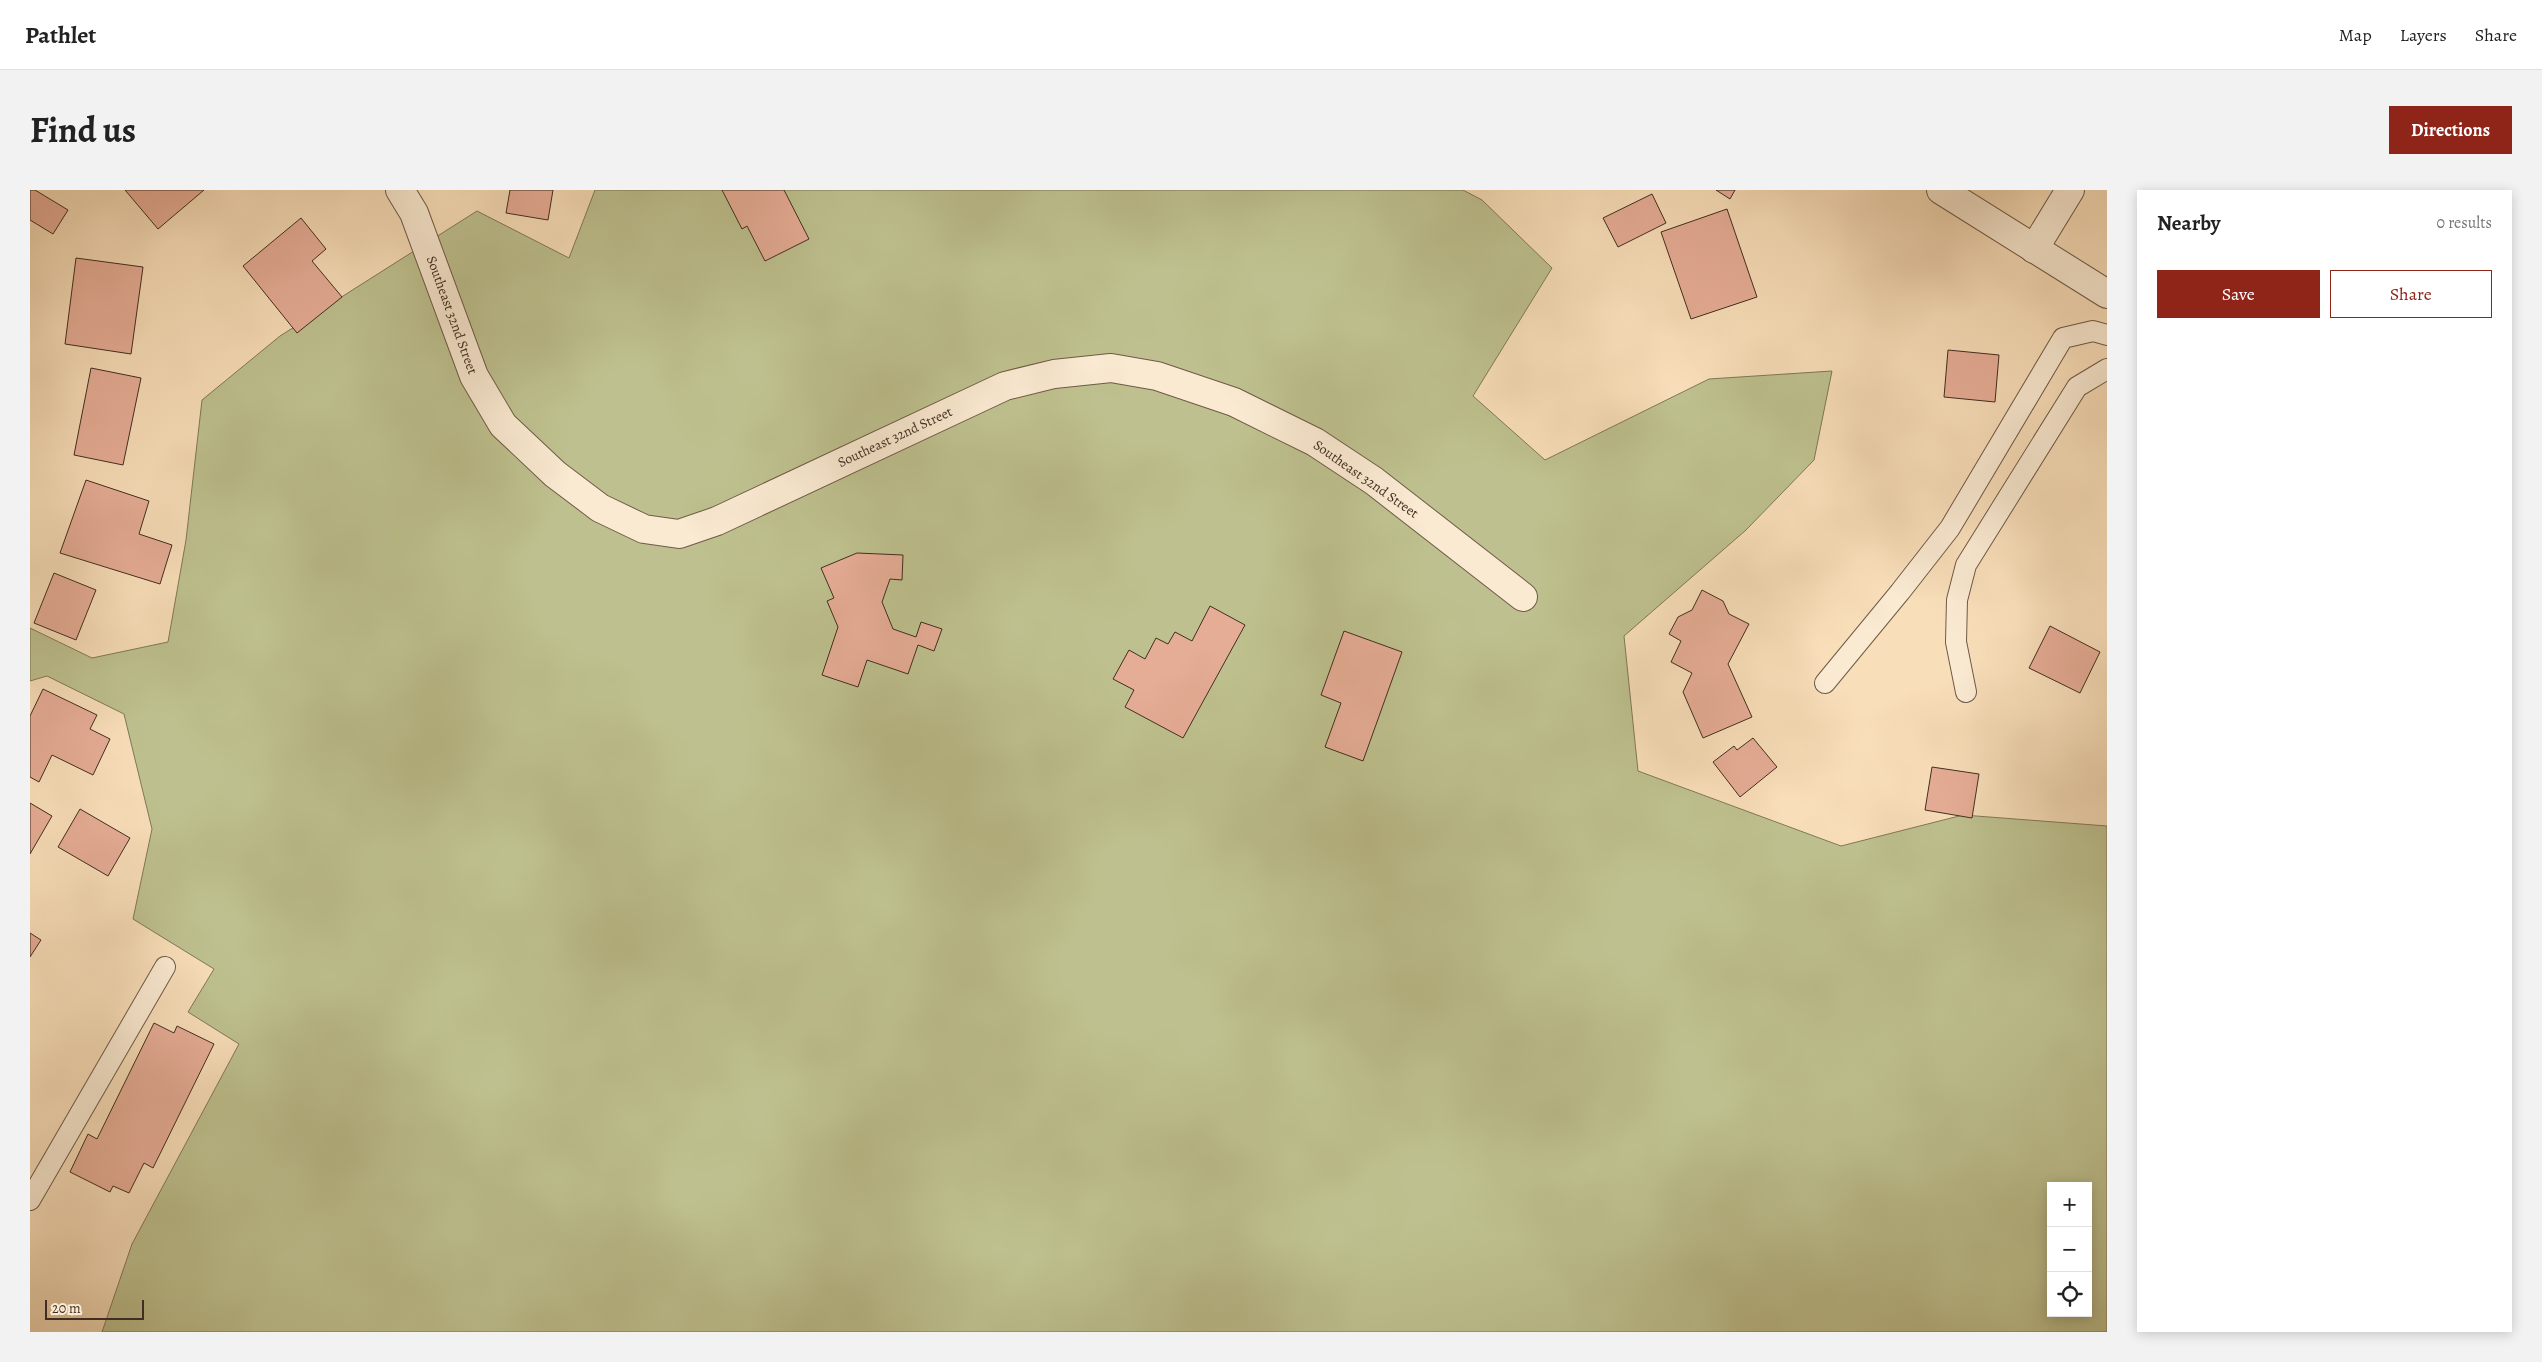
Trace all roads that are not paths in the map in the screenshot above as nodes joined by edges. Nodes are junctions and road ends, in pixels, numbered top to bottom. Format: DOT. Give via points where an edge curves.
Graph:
graph roads {
  1 [pos="400,190"];
  2 [pos="1941,190"];
  3 [pos="2070,190"];
  4 [pos="2034,249"];
  5 [pos="2107,294"];
  6 [pos="2107,335"];
  7 [pos="2107,369"];
  8 [pos="1523,597"];
  9 [pos="1825,683"];
  10 [pos="1966,692"];
  11 [pos="165,967"];
  12 [pos="30,1200"];
  1 -- 8 [label="street, Southeast 32nd Street" via="414,213 474,376 504,425 555,474 600,508 644,529 679,534 717,521 1005,386 1054,374 1111,368 1157,376 1234,402 1315,442 1374,481"];
  2 -- 4 [label="street"];
  3 -- 4 [label="street"];
  4 -- 5 [label="street"];
  6 -- 9 [label="lane" via="2093,331 2063,338 1950,528"];
  7 -- 10 [label="lane" via="2076,387 1966,565 1958,600 1956,642"];
  11 -- 12 [label="lane"];
}
